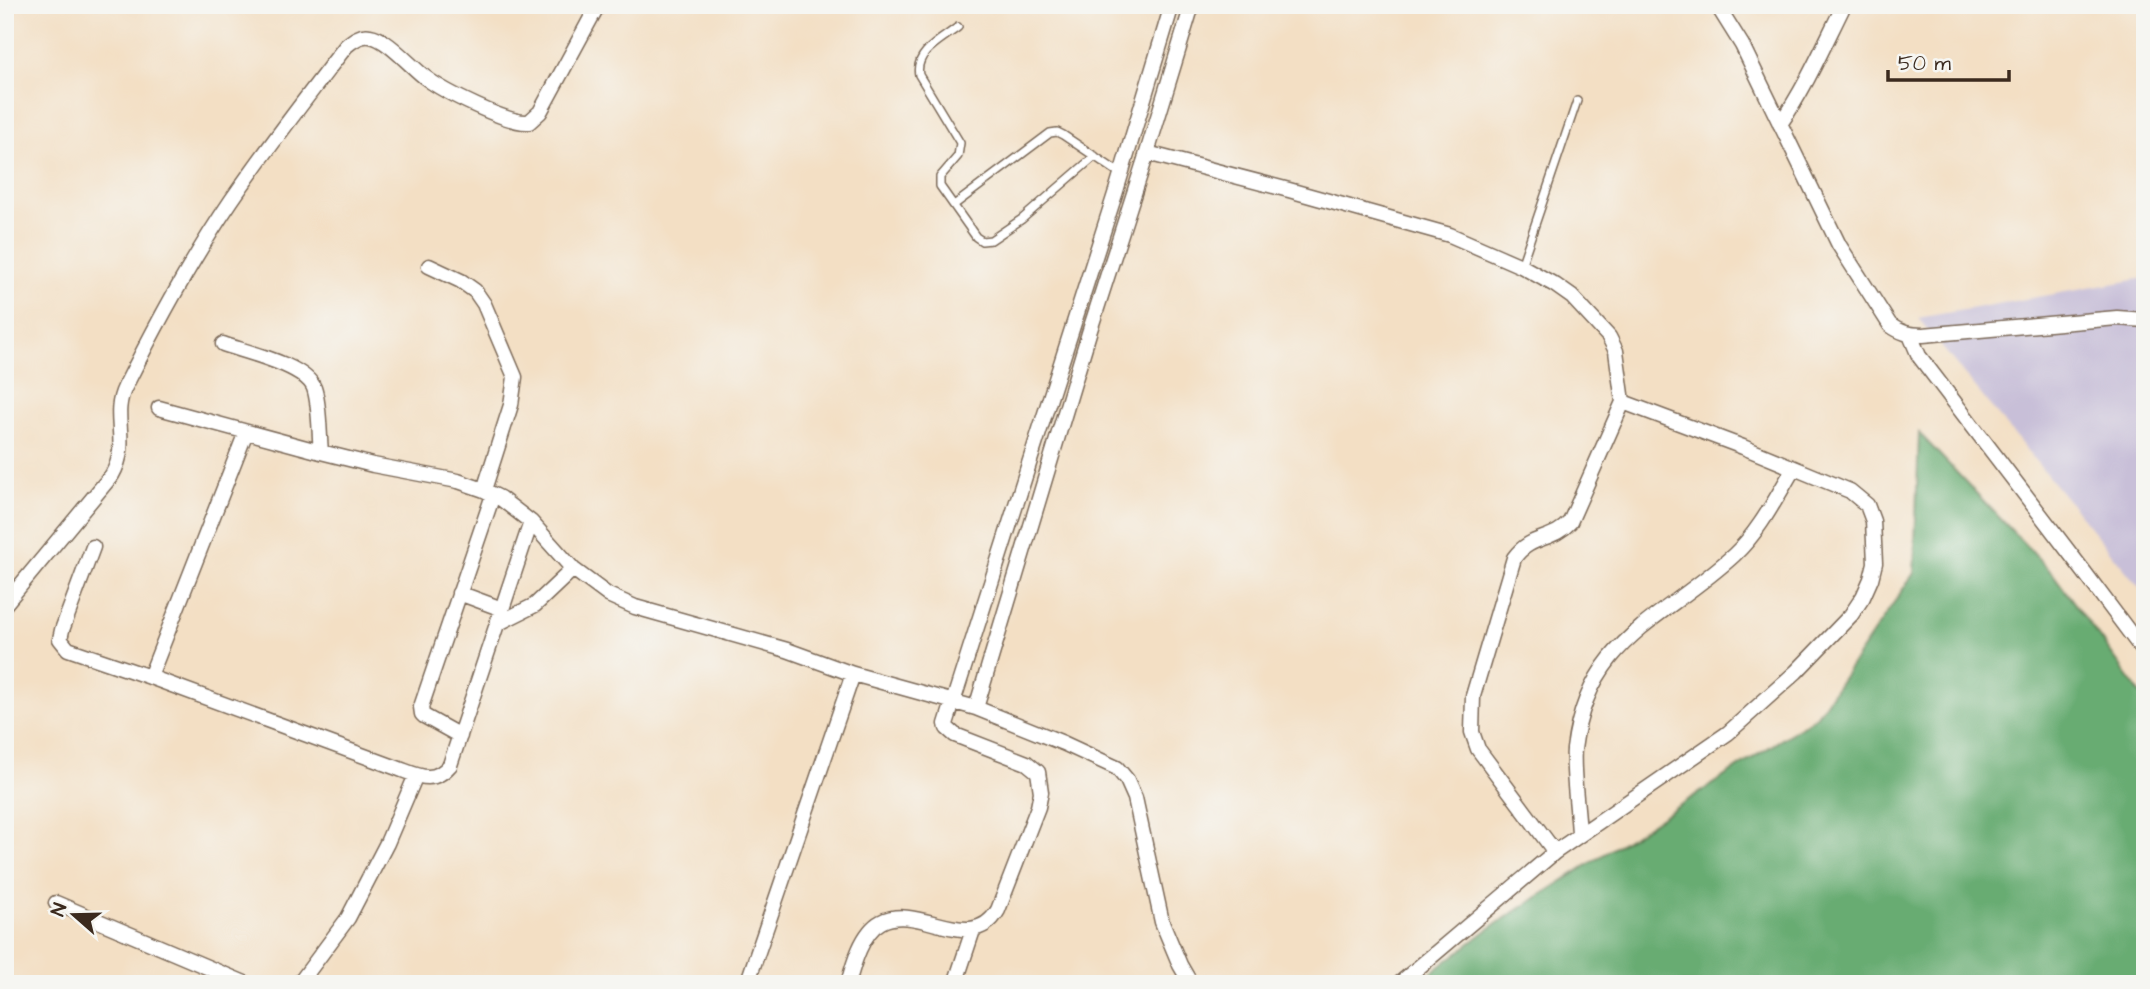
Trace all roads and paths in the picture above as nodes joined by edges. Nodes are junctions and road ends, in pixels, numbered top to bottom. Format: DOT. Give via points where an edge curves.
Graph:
graph roads {
  1 [pos="598,5"];
  2 [pos="1172,5"];
  3 [pos="1192,5"];
  4 [pos="1717,5"];
  5 [pos="1844,5"];
  6 [pos="958,27"];
  7 [pos="1577,101"];
  8 [pos="1780,124"];
  9 [pos="1134,129"];
  10 [pos="1153,134"];
  11 [pos="1147,153"];
  12 [pos="1095,156"];
  13 [pos="1121,174"];
  14 [pos="954,205"];
  15 [pos="429,265"];
  16 [pos="1521,266"];
  17 [pos="2145,320"];
  18 [pos="1910,335"];
  19 [pos="223,344"];
  20 [pos="1623,402"];
  21 [pos="159,408"];
  22 [pos="246,432"];
  23 [pos="321,452"];
  24 [pos="1794,468"];
  25 [pos="489,492"];
  26 [pos="531,522"];
  27 [pos="93,547"];
  28 [pos="573,569"];
  29 [pos="459,593"];
  30 [pos="5,604"];
  31 [pos="502,609"];
  32 [pos="497,624"];
  33 [pos="2145,653"];
  34 [pos="853,674"];
  35 [pos="150,677"];
  36 [pos="953,702"];
  37 [pos="976,708"];
  38 [pos="460,736"];
  39 [pos="416,775"];
  40 [pos="1579,834"];
  41 [pos="1556,852"];
  42 [pos="56,904"];
  43 [pos="974,930"];
  44 [pos="247,984"];
  45 [pos="299,984"];
  46 [pos="747,984"];
  47 [pos="848,984"];
  48 [pos="955,984"];
  49 [pos="1191,984"];
  50 [pos="1399,984"];
  1 -- 30 [label="street" via="540,112 529,122 514,121 445,90 379,38 362,36 346,46 190,264 123,390 119,406 122,449 112,475"];
  2 -- 9 [label="street"];
  3 -- 10 [label="street"];
  4 -- 8 [label="street"];
  5 -- 8 [label="street" via="1799,97"];
  6 -- 14 [label="lane" via="926,51 918,63 919,75 960,144 958,156 939,181"];
  7 -- 16 [label="lane"];
  8 -- 18 [label="street" via="1839,245 1890,325"];
  9 -- 10 [label="street"];
  9 -- 13 [label="street"];
  10 -- 11 [label="street"];
  11 -- 16 [label="street" via="1395,218"];
  11 -- 37 [label="street"];
  12 -- 13 [label="lane"];
  12 -- 14 [label="lane" via="1063,135 1049,133"];
  12 -- 14 [label="lane" via="991,240 976,237"];
  13 -- 36 [label="street"];
  15 -- 25 [label="street" via="475,291 515,377"];
  16 -- 20 [label="street" via="1572,298 1609,337 1616,351"];
  17 -- 18 [label="street" via="2117,318"];
  18 -- 33 [label="street" via="1919,356"];
  19 -- 23 [label="street" via="308,378 315,394"];
  20 -- 24 [label="street"];
  20 -- 41 [label="street" via="1570,522 1555,535 1527,544 1514,558 1473,696 1472,732 1478,749"];
  21 -- 22 [label="street"];
  22 -- 23 [label="street"];
  22 -- 35 [label="street"];
  23 -- 25 [label="street" via="458,481"];
  24 -- 40 [label="street" via="1736,554 1622,643 1604,665 1589,692 1574,752"];
  24 -- 40 [label="street" via="1850,491 1867,505 1875,563 1863,597 1796,672 1728,733"];
  25 -- 26 [label="street"];
  25 -- 29 [label="street"];
  26 -- 28 [label="street"];
  26 -- 31 [label="street"];
  27 -- 35 [label="street" via="60,639 73,651"];
  28 -- 32 [label="street" via="535,605"];
  28 -- 34 [label="street" via="608,595 635,607 787,650"];
  29 -- 31 [label="street"];
  29 -- 38 [label="street" via="421,710 428,719"];
  31 -- 32 [label="street"];
  32 -- 38 [label="street"];
  34 -- 36 [label="street"];
  34 -- 46 [label="street"];
  35 -- 39 [label="street"];
  36 -- 37 [label="street"];
  36 -- 43 [label="street" via="946,724 950,732 1027,763 1041,781 1038,807 998,910 988,924"];
  37 -- 49 [label="street" via="1063,743 1124,775 1135,798 1162,922"];
  38 -- 39 [label="street" via="442,775"];
  39 -- 45 [label="street" via="348,918"];
  40 -- 41 [label="street"];
  41 -- 50 [label="street"];
  42 -- 44 [label="street"];
  43 -- 47 [label="street" via="899,918 881,922 866,938"];
  43 -- 48 [label="street"];
}
